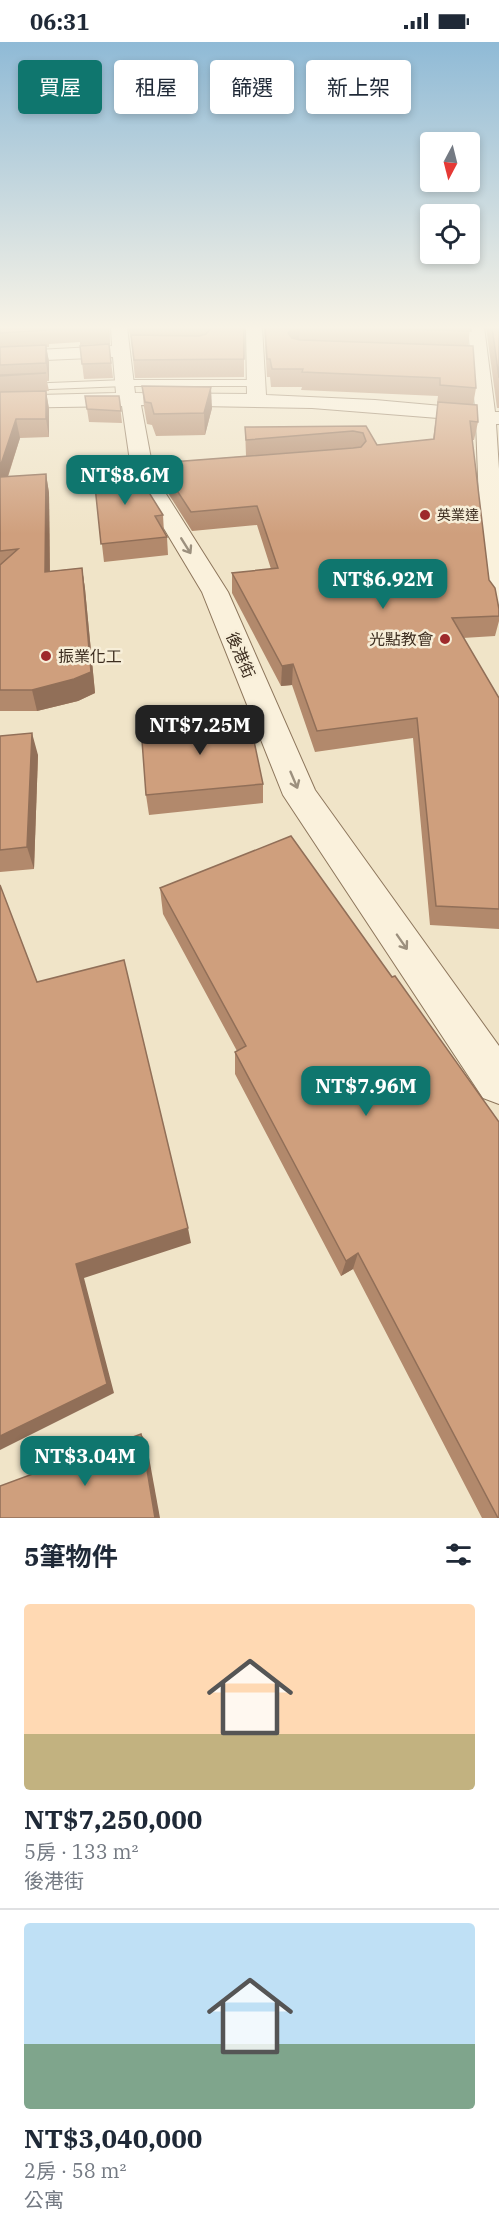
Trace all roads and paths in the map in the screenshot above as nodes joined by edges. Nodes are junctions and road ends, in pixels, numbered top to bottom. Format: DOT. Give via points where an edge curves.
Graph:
graph roads {
  1 [pos="70,396"];
  2 [pos="127,396"];
  3 [pos="284,396"];
  4 [pos="491,396"];
  5 [pos="0,402"];
  6 [pos="493,417"];
  7 [pos="499,600"];
  8 [pos="499,1083"];
  1 -- 5 [label="street"];
  2 -- 8 [label="street, 後港街, one-way" via="154,474 215,592 300,795"];
  3 -- 6 [label="street"];
  4 -- 6 [label="street"];
  6 -- 7 [label="street" via="491,551"];
}
